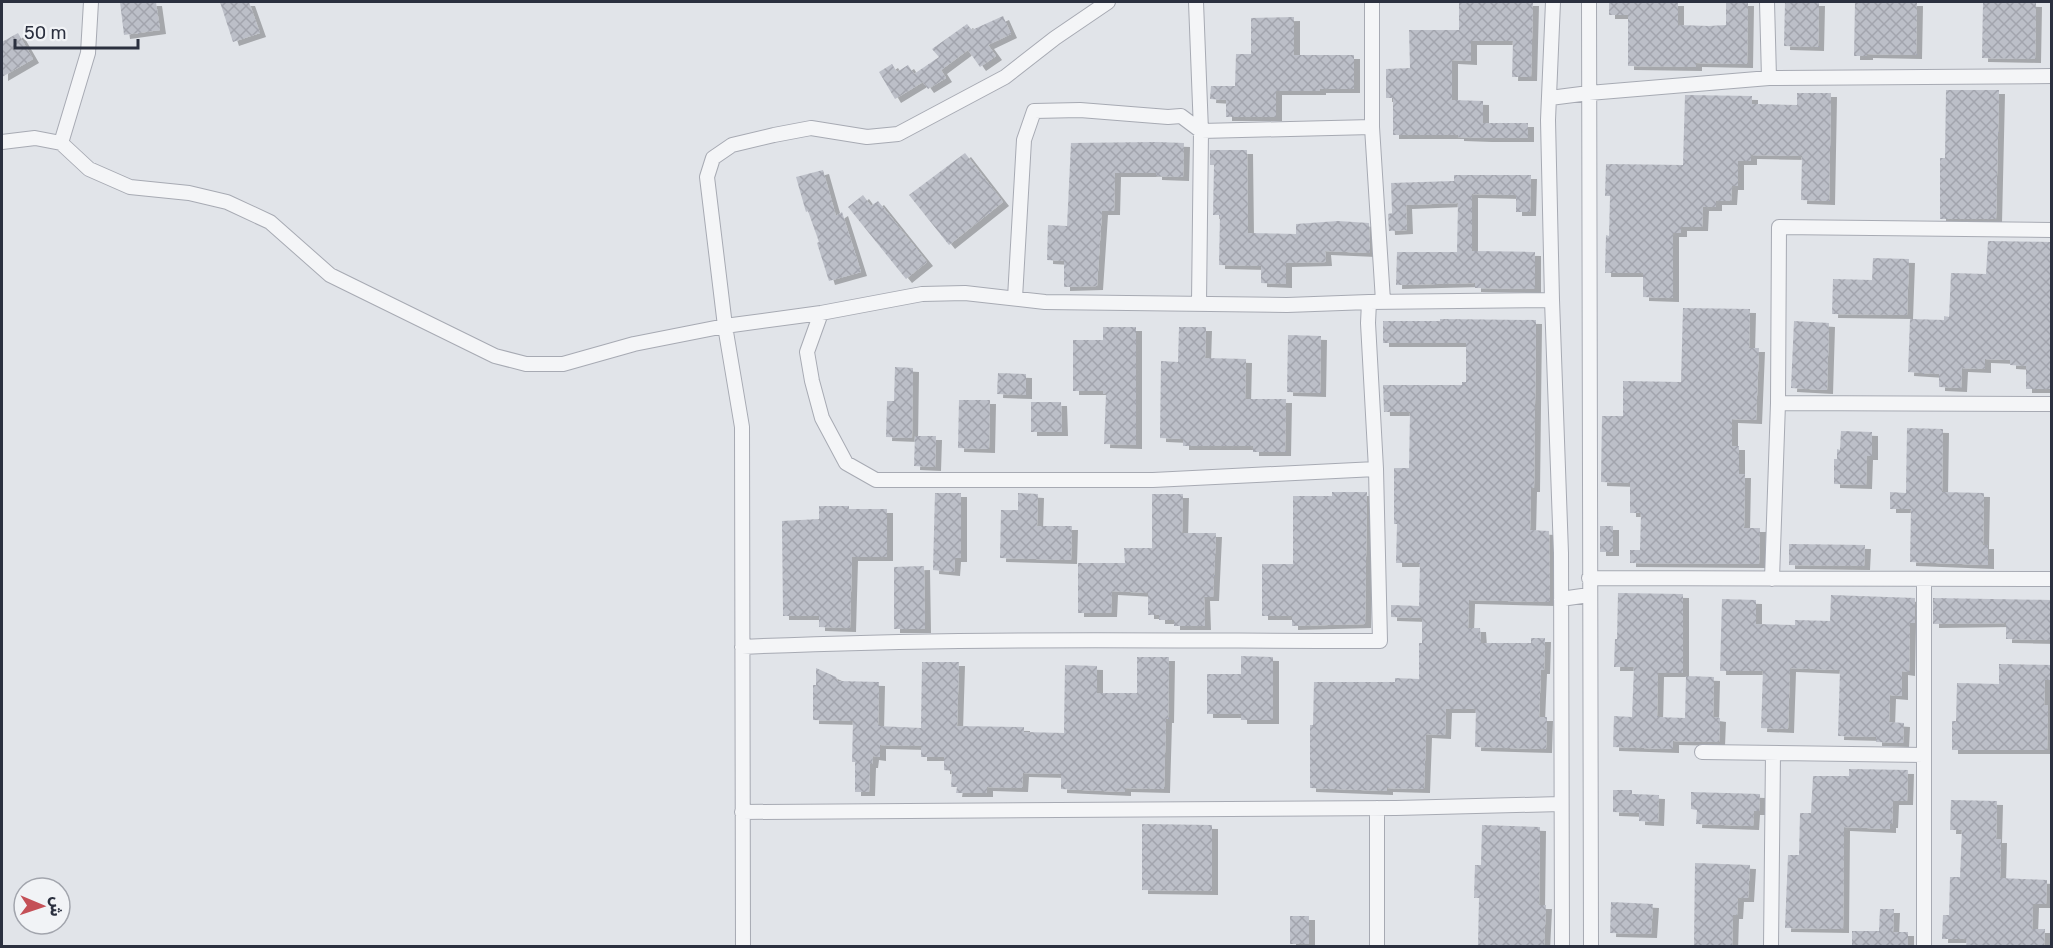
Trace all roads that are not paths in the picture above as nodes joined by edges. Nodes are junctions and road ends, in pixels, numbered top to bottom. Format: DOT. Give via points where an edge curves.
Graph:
graph roads {
  1 [pos="91,2"];
  2 [pos="1108,2"];
  3 [pos="1196,2"];
  4 [pos="1372,2"];
  5 [pos="1553,2"];
  6 [pos="1589,2"];
  7 [pos="1767,2"];
  8 [pos="2052,76"];
  9 [pos="1769,78"];
  10 [pos="1589,93"];
  11 [pos="1550,98"];
  12 [pos="1372,128"];
  13 [pos="1202,130"];
  14 [pos="2,142"];
  15 [pos="61,143"];
  16 [pos="2052,230"];
  17 [pos="1015,298"];
  18 [pos="1552,300"];
  19 [pos="1376,302"];
  20 [pos="1199,303"];
  21 [pos="821,313"];
  22 [pos="724,326"];
  23 [pos="1778,403"];
  24 [pos="2052,404"];
  25 [pos="1376,469"];
  26 [pos="1589,578"];
  27 [pos="1772,579"];
  28 [pos="1924,579"];
  29 [pos="2052,579"];
  30 [pos="1589,595"];
  31 [pos="1561,599"];
  32 [pos="742,647"];
  33 [pos="1702,752"];
  34 [pos="1773,753"];
  35 [pos="1924,755"];
  36 [pos="1561,804"];
  37 [pos="1377,808"];
  38 [pos="742,812"];
  39 [pos="743,946"];
  40 [pos="1377,946"];
  41 [pos="1563,946"];
  42 [pos="1591,946"];
  43 [pos="1771,946"];
  44 [pos="1923,946"];
  1 -- 15 [label="street" via="88,53"];
  2 -- 22 [label="street" via="1005,76 898,134 867,137 811,128 732,145 713,158 707,177"];
  3 -- 13 [label="street"];
  4 -- 12 [label="street"];
  5 -- 11 [label="street"];
  6 -- 10 [label="street"];
  7 -- 9 [label="street"];
  8 -- 9 [label="street"];
  9 -- 10 [label="street"];
  10 -- 11 [label="street"];
  10 -- 26 [label="street"];
  11 -- 18 [label="street"];
  12 -- 13 [label="street"];
  12 -- 19 [label="street"];
  13 -- 17 [label="street" via="1181,116 1034,111 1024,140"];
  13 -- 20 [label="street"];
  14 -- 15 [label="street" via="35,138"];
  15 -- 22 [label="street" via="88,169 130,187 217,200 270,222 330,275 495,356 526,364 563,364 634,344"];
  16 -- 23 [label="street" via="1779,227"];
  17 -- 20 [label="street" via="1045,302"];
  17 -- 21 [label="street" via="922,294"];
  18 -- 19 [label="street"];
  18 -- 31 [label="street"];
  19 -- 20 [label="street"];
  19 -- 25 [label="street" via="1368,323"];
  21 -- 22 [label="street"];
  21 -- 25 [label="street" via="807,352 822,418 846,463 876,480 1153,480"];
  22 -- 32 [label="street" via="742,427"];
  23 -- 24 [label="street"];
  23 -- 27 [label="street"];
  25 -- 32 [label="street" via="1380,641 992,641"];
  26 -- 27 [label="street"];
  26 -- 30 [label="street"];
  27 -- 28 [label="street"];
  28 -- 29 [label="street"];
  28 -- 35 [label="street"];
  30 -- 31 [label="street"];
  30 -- 42 [label="street"];
  31 -- 36 [label="street"];
  32 -- 38 [label="street"];
  33 -- 34 [label="street"];
  34 -- 35 [label="street"];
  34 -- 43 [label="street"];
  35 -- 44 [label="street"];
  36 -- 37 [label="street"];
  36 -- 41 [label="street"];
  37 -- 38 [label="street"];
  37 -- 40 [label="street"];
  38 -- 39 [label="street"];
}
